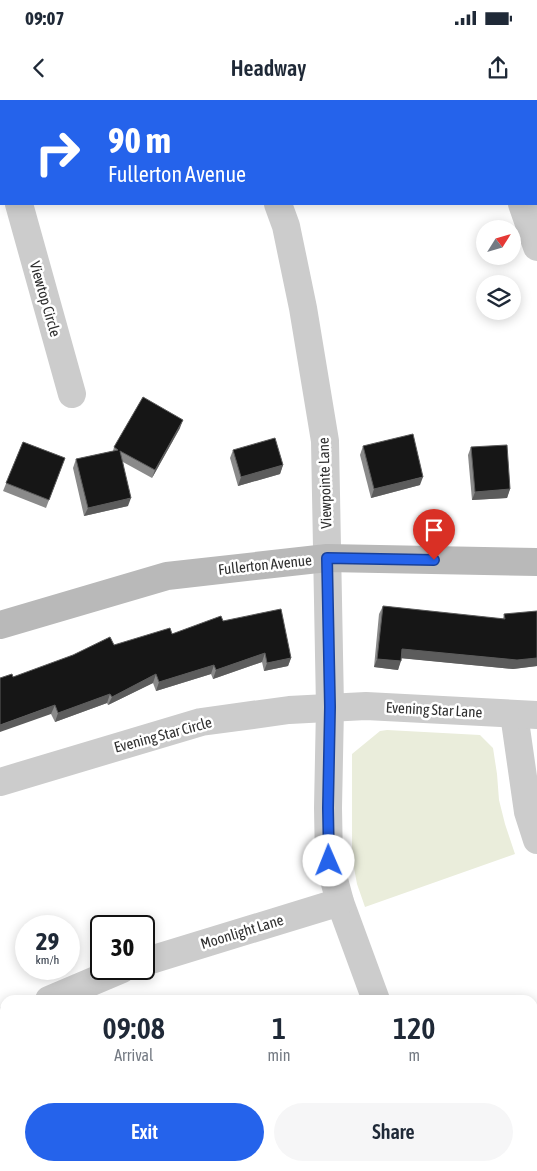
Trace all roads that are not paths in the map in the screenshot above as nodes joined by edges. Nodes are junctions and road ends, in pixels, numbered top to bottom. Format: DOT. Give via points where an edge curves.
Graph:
graph roads {
  1 [pos="19,205"];
  2 [pos="278,205"];
  3 [pos="522,205"];
  4 [pos="537,247"];
  5 [pos="72,394"];
  6 [pos="327,558"];
  7 [pos="537,562"];
  8 [pos="0,625"];
  9 [pos="330,707"];
  10 [pos="525,715"];
  11 [pos="0,782"];
  12 [pos="537,840"];
  13 [pos="340,902"];
  14 [pos="155,959"];
  15 [pos="96,980"];
  16 [pos="61,995"];
  17 [pos="374,995"];
  1 -- 5 [label="street, Viewtop Circle"];
  2 -- 6 [label="street, Viewpointe Lane" via="286,226 303,308 325,441"];
  3 -- 4 [label="street"];
  6 -- 7 [label="main road, Fullerton Avenue"];
  6 -- 8 [label="main road, Fullerton Avenue" via="167,576"];
  6 -- 9 [label="street, Viewpointe Lane"];
  9 -- 10 [label="street, Evening Star Lane"];
  9 -- 11 [label="street, Evening Star Circle" via="201,722"];
  9 -- 13 [label="street, Viewpointe Lane" via="329,861"];
  10 -- 12 [label="street" via="528,812"];
  13 -- 14 [label="street, Moonlight Lane"];
  13 -- 17 [label="street, Viewpointe Lane"];
  15 -- 16 [label="street"];
}
